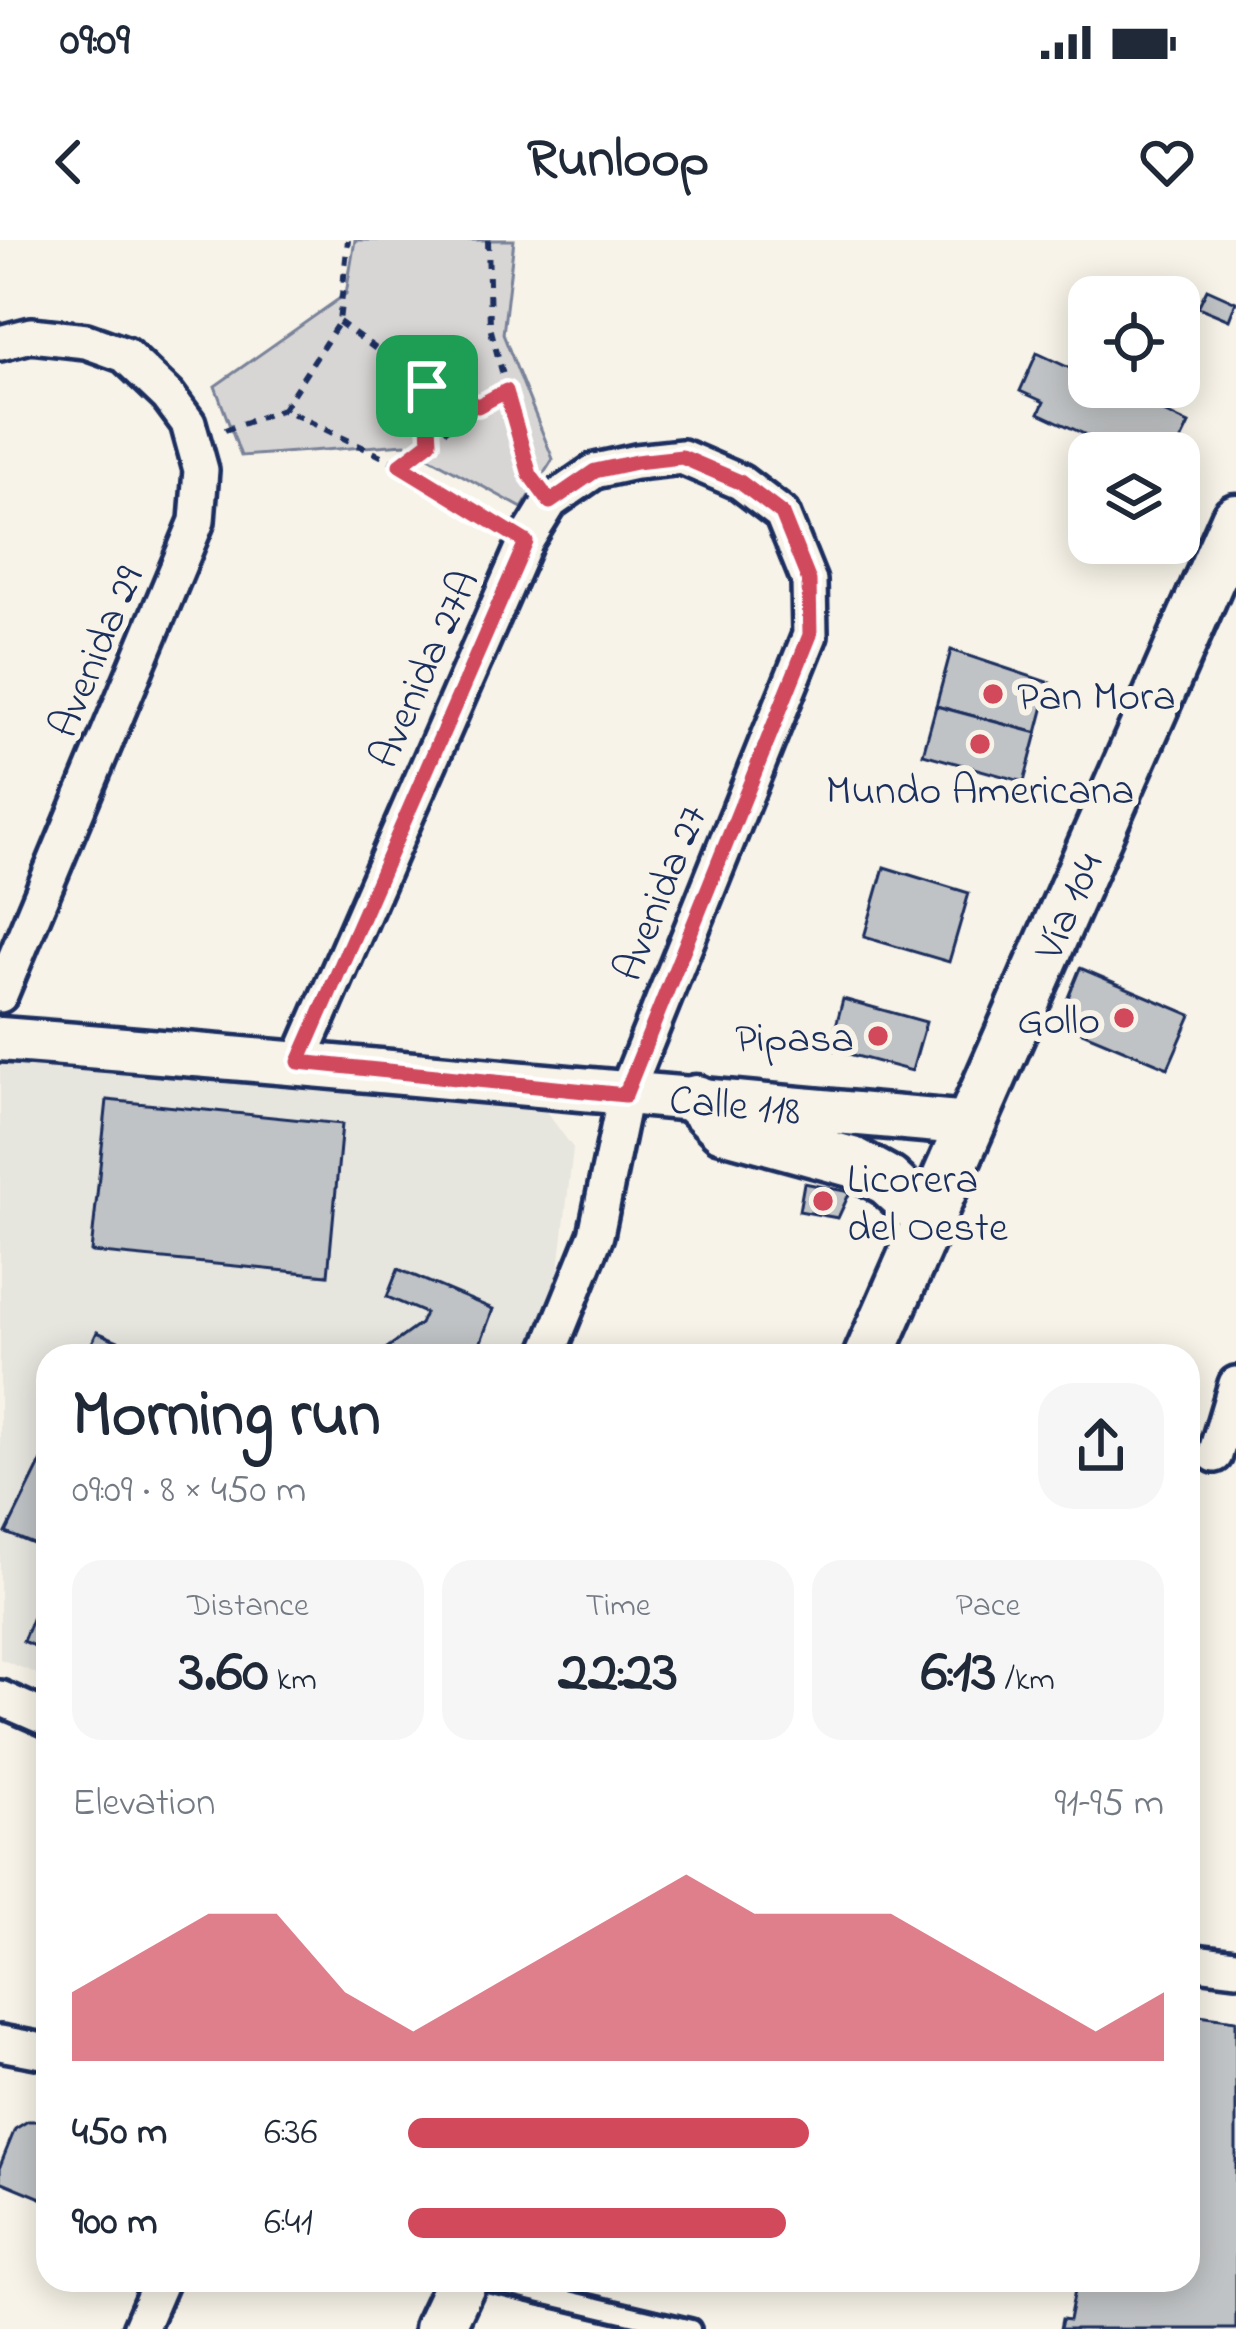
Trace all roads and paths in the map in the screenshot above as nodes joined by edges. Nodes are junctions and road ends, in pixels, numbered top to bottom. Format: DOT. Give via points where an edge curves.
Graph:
graph roads {
  1 [pos="348,240"];
  2 [pos="488,240"];
  3 [pos="339,322"];
  4 [pos="0,343"];
  5 [pos="427,386"];
  6 [pos="506,391"];
  7 [pos="478,406"];
  8 [pos="284,410"];
  9 [pos="193,442"];
  10 [pos="430,442"];
  11 [pos="400,465"];
  12 [pos="740,482"];
  13 [pos="550,502"];
  14 [pos="1236,519"];
  15 [pos="526,542"];
  16 [pos="0,995"];
  17 [pos="0,1039"];
  18 [pos="299,1062"];
  19 [pos="625,1095"];
  20 [pos="695,1100"];
  21 [pos="971,1124"];
  22 [pos="929,1219"];
  23 [pos="552,1344"];
  24 [pos="874,1344"];
  25 [pos="1236,1384"];
  26 [pos="1213,1454"];
  27 [pos="0,1698"];
  28 [pos="36,1714"];
  29 [pos="1200,1962"];
  30 [pos="1236,1967"];
  31 [pos="1,2045"];
  32 [pos="36,2050"];
  33 [pos="156,2292"];
  34 [pos="456,2292"];
  35 [pos="534,2292"];
  36 [pos="140,2329"];
  37 [pos="439,2329"];
  38 [pos="691,2329"];
  1 -- 3 [label="path"];
  2 -- 6 [label="path" via="490,328"];
  3 -- 5 [label="path"];
  3 -- 8 [label="path"];
  4 -- 9 [label="street, Avenida 29" via="32,334 86,340 124,355 168,396"];
  5 -- 7 [label="path"];
  5 -- 10 [label="path"];
  6 -- 7 [label="path"];
  6 -- 13 [label="path" via="530,475"];
  7 -- 10 [label="path"];
  8 -- 9 [label="path"];
  8 -- 11 [label="path"];
  9 -- 16 [label="street, Avenida 29" via="201,470 197,521"];
  10 -- 11 [label="path"];
  11 -- 15 [label="path"];
  12 -- 13 [label="street, Avenida 27A" via="682,457 595,471"];
  12 -- 19 [label="street, Avenida 27" via="782,514 809,581 810,635"];
  13 -- 15 [label="street, Avenida 27A"];
  14 -- 21 [label="main road, Vía 104"];
  15 -- 18 [label="street, Avenida 27A"];
  17 -- 18 [label="street, Calle 118"];
  18 -- 19 [label="street, Calle 118"];
  19 -- 20 [label="street, Calle 118"];
  19 -- 23 [label="street, Avenida 27" via="596,1234"];
  20 -- 21 [label="street, Calle 118"];
  20 -- 22 [label="main road" via="724,1127 855,1163"];
  21 -- 22 [label="main road, Vía 104"];
  22 -- 24 [label="main road, Vía 104"];
  25 -- 26 [label="street"];
  27 -- 28 [label="street"];
  29 -- 30 [label="street"];
  31 -- 32 [label="street"];
  33 -- 36 [label="street"];
  34 -- 37 [label="main road"];
  35 -- 38 [label="lane"];
}
